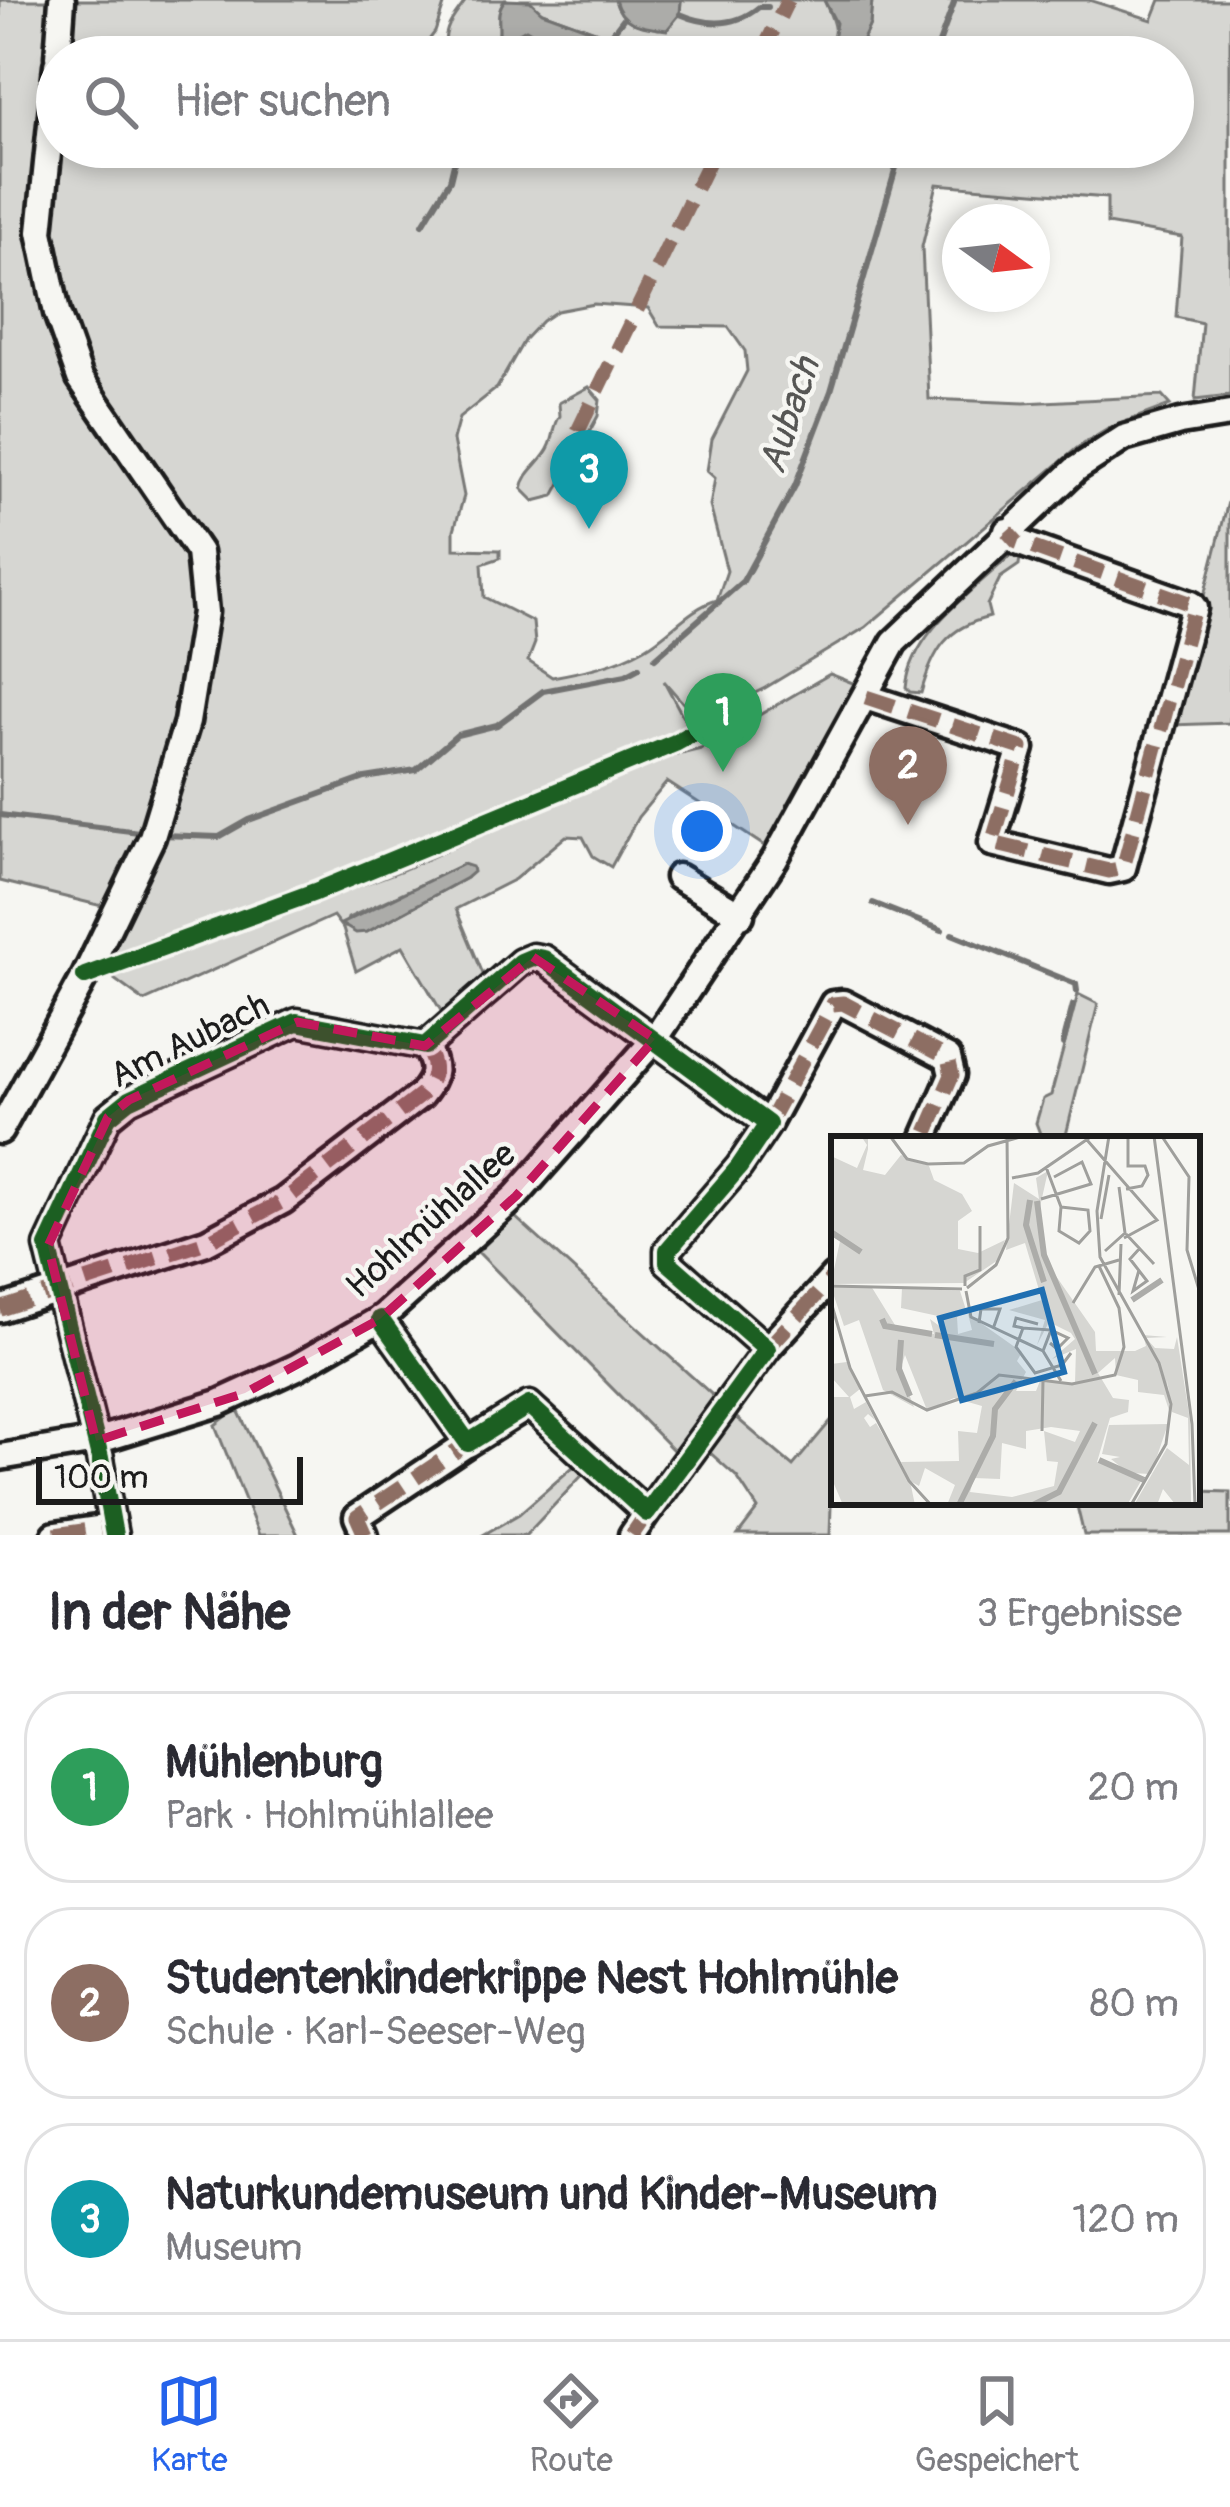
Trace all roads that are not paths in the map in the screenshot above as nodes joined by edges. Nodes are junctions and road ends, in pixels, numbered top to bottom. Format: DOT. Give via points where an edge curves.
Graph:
graph roads {
  1 [pos="62,0"];
  2 [pos="59,36"];
  3 [pos="46,168"];
  4 [pos="1230,414"];
  5 [pos="1007,531"];
  6 [pos="866,697"];
  7 [pos="678,878"];
  8 [pos="741,915"];
  9 [pos="655,1040"];
  10 [pos="425,1046"];
  11 [pos="768,1124"];
  12 [pos="0,1131"];
  13 [pos="925,1136"];
  14 [pos="831,1279"];
  15 [pos="58,1290"];
  16 [pos="0,1309"];
  17 [pos="380,1319"];
  18 [pos="767,1349"];
  19 [pos="96,1441"];
  20 [pos="468,1443"];
  21 [pos="0,1457"];
  22 [pos="639,1524"];
  23 [pos="112,1531"];
  24 [pos="55,1535"];
  25 [pos="365,1535"];
  1 -- 2 [label="street"];
  3 -- 12 [label="street" via="40,232 57,314 80,378 199,551 205,612 187,722 152,837"];
  4 -- 5 [label="street, Hohlmühlallee" via="1124,438"];
  5 -- 6 [label="street, Hohlmühlallee" via="894,643"];
  5 -- 6 [label="street" via="1017,542 1194,608 1123,868 992,843 1021,748"];
  6 -- 8 [label="street, Hohlmühlallee"];
  7 -- 8 [label="street"];
  8 -- 9 [label="street, Hohlmühlallee"];
  9 -- 10 [label="street" via="533,957"];
  9 -- 11 [label="street"];
  9 -- 17 [label="street, Hohlmühlallee" via="516,1196"];
  10 -- 15 [label="street" via="436,1064 422,1095 283,1201 206,1242"];
  10 -- 15 [label="street, Am Aubach" via="297,1022 129,1100 108,1117 54,1227 48,1246"];
  11 -- 13 [label="street" via="833,1004 842,1003 948,1058 952,1075"];
  11 -- 18 [label="street" via="668,1250 668,1262"];
  14 -- 18 [label="street"];
  15 -- 16 [label="street"];
  15 -- 19 [label="street, Am Aubach"];
  17 -- 19 [label="street, Hohlmühlallee" via="244,1393"];
  17 -- 20 [label="street"];
  18 -- 22 [label="street"];
  19 -- 21 [label="street, Hohlmühlallee"];
  19 -- 23 [label="street, Am Aubach"];
  20 -- 22 [label="street" via="530,1405"];
  20 -- 25 [label="street" via="357,1517"];
  23 -- 24 [label="street"];
}
